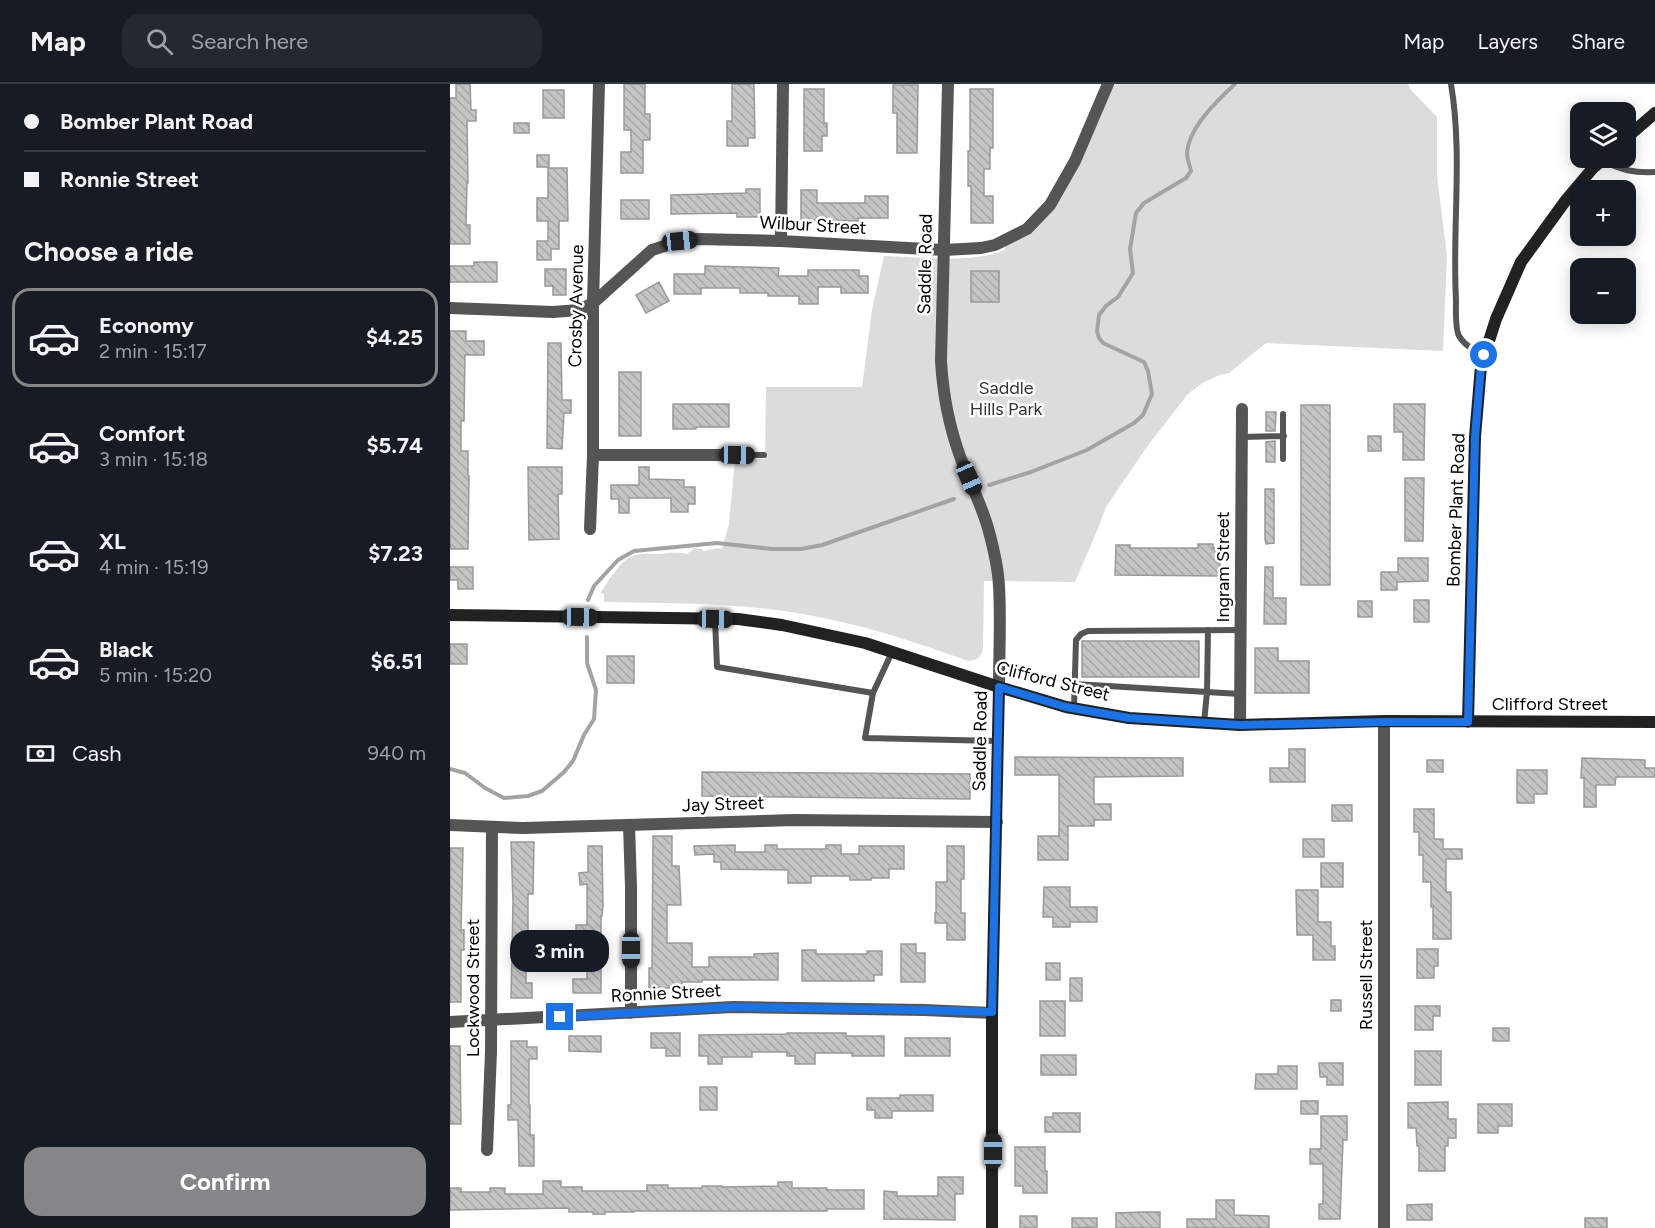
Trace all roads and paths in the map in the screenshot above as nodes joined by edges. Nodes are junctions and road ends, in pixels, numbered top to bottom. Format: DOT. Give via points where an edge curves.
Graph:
graph roads {
  1 [pos="599,84"];
  2 [pos="783,84"];
  3 [pos="948,84"];
  4 [pos="1099,84"];
  5 [pos="1108,84"];
  6 [pos="1451,84"];
  7 [pos="1098,104"];
  8 [pos="1655,113"];
  9 [pos="1636,129"];
  10 [pos="1595,168"];
  11 [pos="1618,168"];
  12 [pos="1655,172"];
  13 [pos="781,241"];
  14 [pos="944,249"];
  15 [pos="593,303"];
  16 [pos="450,308"];
  17 [pos="1484,355"];
  18 [pos="1242,409"];
  19 [pos="1283,414"];
  20 [pos="1284,436"];
  21 [pos="1242,437"];
  22 [pos="593,455"];
  23 [pos="737,455"];
  24 [pos="764,455"];
  25 [pos="1283,459"];
  26 [pos="590,529"];
  27 [pos="450,615"];
  28 [pos="715,619"];
  29 [pos="1208,630"];
  30 [pos="1241,630"];
  31 [pos="892,652"];
  32 [pos="1074,684"];
  33 [pos="999,687"];
  34 [pos="1207,692"];
  35 [pos="873,693"];
  36 [pos="1240,694"];
  37 [pos="1074,708"];
  38 [pos="1384,722"];
  39 [pos="1468,722"];
  40 [pos="1655,722"];
  41 [pos="1204,723"];
  42 [pos="1240,725"];
  43 [pos="998,741"];
  44 [pos="997,822"];
  45 [pos="450,825"];
  46 [pos="629,825"];
  47 [pos="492,827"];
  48 [pos="992,1012"];
  49 [pos="631,1013"];
  50 [pos="490,1020"];
  51 [pos="450,1022"];
  52 [pos="487,1150"];
  53 [pos="992,1228"];
  54 [pos="1384,1228"];
  1 -- 15 [label="street, Crosby Avenue"];
  2 -- 13 [label="street"];
  3 -- 14 [label="street, Saddle Road"];
  4 -- 7 [label="street"];
  5 -- 7 [label="street, Wilbur Street"];
  6 -- 17 [label="lane" via="1456,128 1454,275 1458,334 1467,346"];
  7 -- 14 [label="street, Wilbur Street" via="1064,181 1050,205 1027,229 995,245"];
  8 -- 9 [label="main road"];
  10 -- 17 [label="main road, Bomber Plant Road" via="1521,262"];
  11 -- 12 [label="lane"];
  13 -- 14 [label="street, Wilbur Street"];
  13 -- 15 [label="street, Wilbur Street" via="697,239 666,244 652,250"];
  14 -- 33 [label="street, Saddle Road" via="942,381 949,422 987,527 997,567"];
  15 -- 16 [label="street, Wilbur Street" via="565,312"];
  15 -- 22 [label="street, Crosby Avenue"];
  17 -- 39 [label="main road, Bomber Plant Road" via="1475,437"];
  18 -- 21 [label="street, Ingram Street"];
  19 -- 20 [label="lane"];
  20 -- 21 [label="lane"];
  20 -- 25 [label="lane"];
  21 -- 30 [label="street, Ingram Street"];
  22 -- 23 [label="street"];
  22 -- 26 [label="street, Crosby Avenue"];
  23 -- 24 [label="lane"];
  27 -- 28 [label="main road, Clifford Street"];
  28 -- 31 [label="main road, Clifford Street" via="782,625"];
  28 -- 35 [label="lane" via="717,667"];
  29 -- 30 [label="lane"];
  29 -- 32 [label="lane" via="1088,631 1076,640"];
  29 -- 34 [label="lane"];
  30 -- 36 [label="street, Ingram Street"];
  31 -- 33 [label="main road, Clifford Street"];
  31 -- 35 [label="lane"];
  32 -- 34 [label="lane"];
  32 -- 37 [label="lane"];
  33 -- 37 [label="main road, Clifford Street"];
  33 -- 43 [label="main road, Saddle Road"];
  34 -- 36 [label="lane"];
  34 -- 41 [label="lane"];
  35 -- 43 [label="lane" via="865,738"];
  36 -- 42 [label="street, Ingram Street"];
  37 -- 41 [label="main road, Clifford Street" via="1129,718"];
  38 -- 39 [label="main road, Clifford Street"];
  38 -- 42 [label="main road, Clifford Street"];
  38 -- 54 [label="street, Russell Street"];
  39 -- 40 [label="main road, Clifford Street"];
  41 -- 42 [label="main road, Clifford Street"];
  43 -- 44 [label="main road, Saddle Road"];
  44 -- 46 [label="street, Jay Street" via="794,820"];
  44 -- 48 [label="main road, Saddle Road"];
  45 -- 47 [label="street, Jay Street"];
  46 -- 47 [label="street, Jay Street"];
  46 -- 49 [label="street"];
  47 -- 50 [label="street, Lockwood Street"];
  48 -- 49 [label="street, Ronnie Street" via="733,1007"];
  48 -- 53 [label="main road, Saddle Road"];
  49 -- 50 [label="street, Ronnie Street"];
  50 -- 51 [label="street, Ronnie Street"];
  50 -- 52 [label="street, Lockwood Street"];
}
